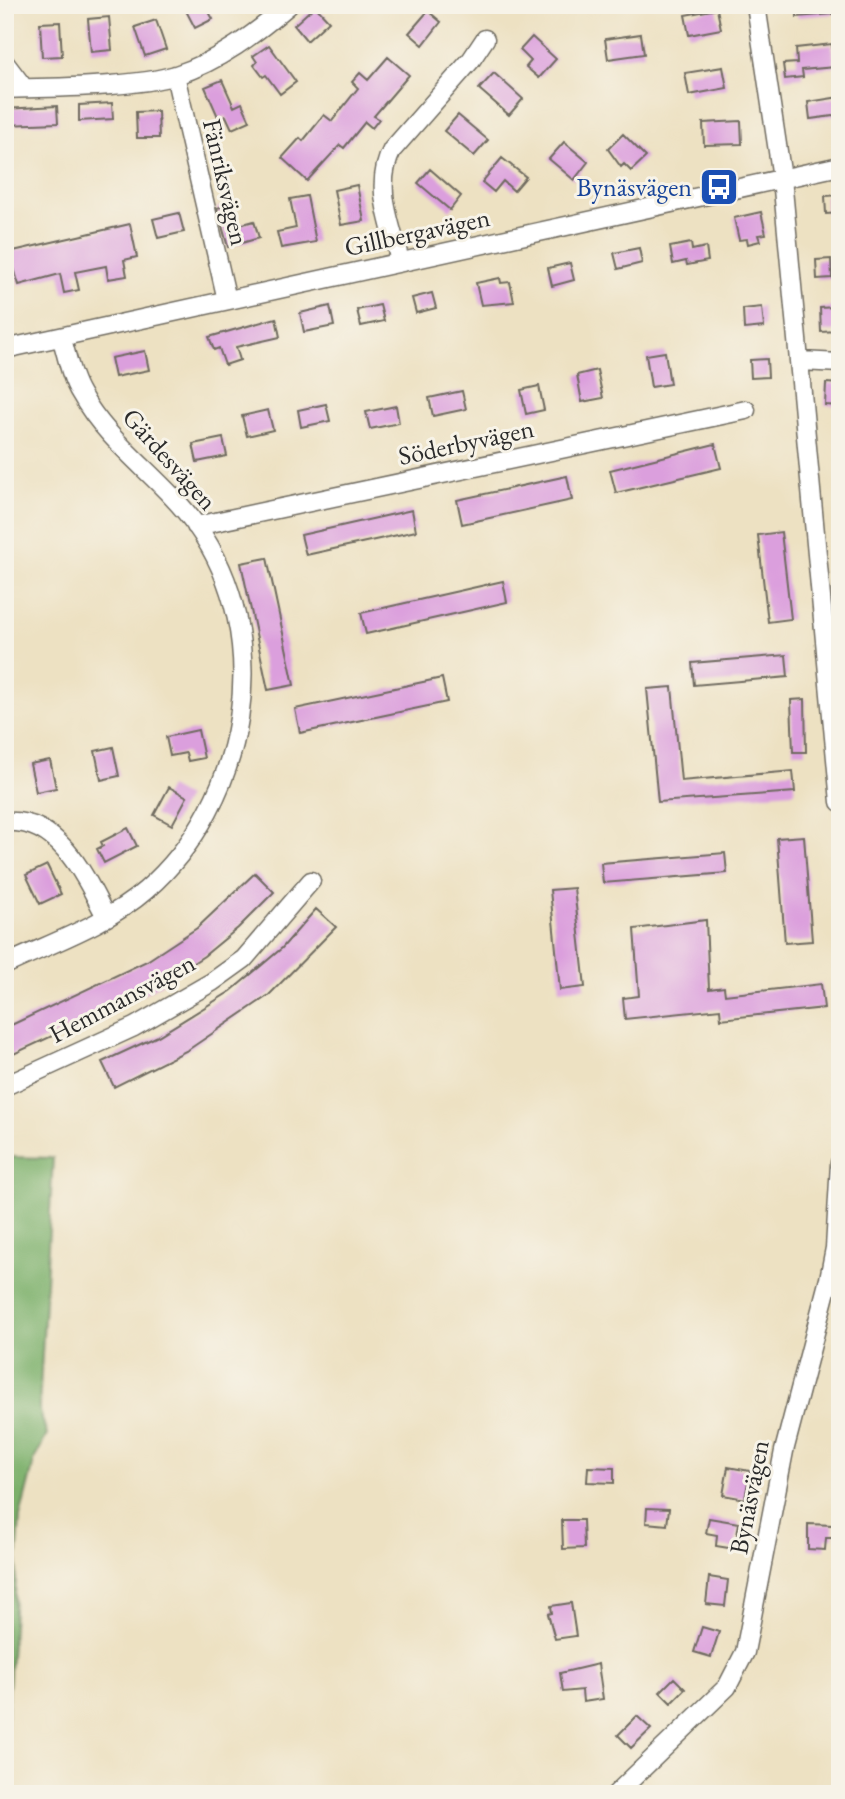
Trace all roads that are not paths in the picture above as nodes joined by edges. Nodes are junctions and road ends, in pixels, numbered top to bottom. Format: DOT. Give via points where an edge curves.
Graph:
graph roads {
  1 [pos="289,5"];
  2 [pos="756,5"];
  3 [pos="485,39"];
  4 [pos="5,63"];
  5 [pos="175,75"];
  6 [pos="24,88"];
  7 [pos="5,89"];
  8 [pos="840,166"];
  9 [pos="782,178"];
  10 [pos="400,261"];
  11 [pos="227,300"];
  12 [pos="62,339"];
  13 [pos="5,349"];
  14 [pos="801,361"];
  15 [pos="840,363"];
  16 [pos="746,410"];
  17 [pos="196,526"];
  18 [pos="836,705"];
  19 [pos="840,802"];
  20 [pos="5,822"];
  21 [pos="311,881"];
  22 [pos="106,916"];
  23 [pos="5,965"];
  24 [pos="5,1086"];
  25 [pos="840,1163"];
  26 [pos="616,1794"];
  1 -- 5 [label="street" via="230,48"];
  2 -- 9 [label="street"];
  3 -- 10 [label="street" via="385,163 382,190"];
  4 -- 6 [label="street"];
  5 -- 6 [label="street"];
  5 -- 11 [label="street, Fänriksvägen"];
  6 -- 7 [label="street"];
  8 -- 9 [label="street, Gillbergavägen"];
  9 -- 10 [label="street, Gillbergavägen"];
  9 -- 14 [label="street"];
  10 -- 11 [label="street, Gillbergavägen"];
  11 -- 12 [label="street, Gillbergavägen"];
  12 -- 13 [label="street, Gillbergavägen"];
  12 -- 17 [label="street, Gärdesvägen" via="81,394 92,411"];
  14 -- 15 [label="street"];
  14 -- 18 [label="street"];
  16 -- 17 [label="street, Söderbyvägen"];
  17 -- 22 [label="street, Gärdesvägen" via="216,563 235,617 242,717 228,772 207,817 145,891"];
  18 -- 19 [label="street"];
  20 -- 22 [label="street" via="31,825 67,850"];
  21 -- 24 [label="street, Hemmansvägen" via="244,959 212,982 134,1027"];
  22 -- 23 [label="street, Gärdesvägen"];
  25 -- 26 [label="street, Bynäsvägen" via="829,1279 784,1451 745,1652 727,1687"];
}
